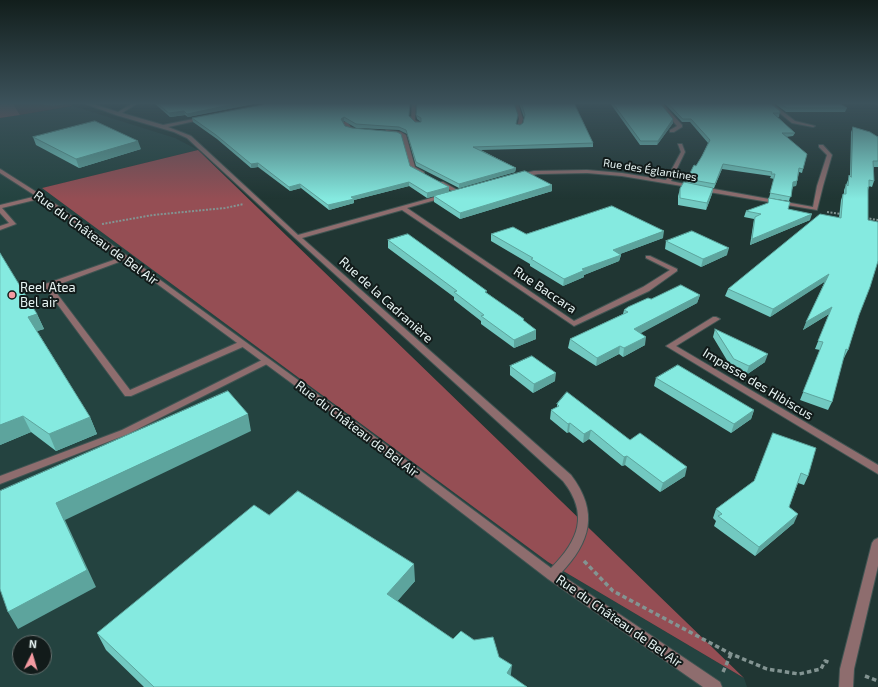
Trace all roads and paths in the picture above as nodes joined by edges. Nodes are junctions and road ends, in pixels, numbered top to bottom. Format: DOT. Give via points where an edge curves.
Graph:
graph roads {
  1 [pos="184,135"];
  2 [pos="402,135"];
  3 [pos="680,145"];
  4 [pos="821,146"];
  5 [pos="0,171"];
  6 [pos="426,175"];
  7 [pos="511,177"];
  8 [pos="439,182"];
  9 [pos="668,182"];
  10 [pos="465,190"];
  11 [pos="458,192"];
  12 [pos="41,197"];
  13 [pos="259,202"];
  14 [pos="0,208"];
  15 [pos="403,208"];
  16 [pos="814,209"];
  17 [pos="849,216"];
  18 [pos="864,218"];
  19 [pos="878,220"];
  20 [pos="0,228"];
  21 [pos="87,229"];
  22 [pos="297,237"];
  23 [pos="648,257"];
  24 [pos="125,258"];
  25 [pos="716,319"];
  26 [pos="242,344"];
  27 [pos="266,361"];
  28 [pos="878,470"];
  29 [pos="0,480"];
  30 [pos="878,544"];
  31 [pos="574,550"];
  32 [pos="552,575"];
  33 [pos="847,669"];
  34 [pos="715,687"];
  35 [pos="846,687"];
  1 -- 13 [label="street, Rue de la Cadranière" via="189,137"];
  2 -- 6 [label="street" via="413,168"];
  3 -- 9 [label="street" via="683,152"];
  4 -- 16 [label="street" via="830,155"];
  5 -- 12 [label="street, Rue du Château de Bel Air"];
  7 -- 9 [label="street, Rue des Églantines" via="555,171 606,172"];
  8 -- 11 [label="street"];
  9 -- 16 [label="street, Rue des Églantines"];
  10 -- 11 [label="street"];
  11 -- 15 [label="street"];
  12 -- 14 [label="street"];
  12 -- 21 [label="street, Rue du Château de Bel Air"];
  13 -- 21 [label="path" via="153,215"];
  13 -- 22 [label="street, Rue de la Cadranière"];
  14 -- 20 [label="street" via="13,224"];
  15 -- 22 [label="street"];
  15 -- 23 [label="street, Rue Baccara" via="574,324 646,289 675,270"];
  16 -- 17 [label="path"];
  18 -- 19 [label="path"];
  21 -- 24 [label="street, Rue du Château de Bel Air"];
  22 -- 31 [label="street, Rue de la Cadranière" via="567,478 576,489 583,513 581,533"];
  24 -- 26 [label="street, Rue du Château de Bel Air"];
  24 -- 26 [label="street" via="48,286 128,394"];
  25 -- 28 [label="street, Impasse des Hibiscus" via="670,346"];
  26 -- 27 [label="street, Rue du Château de Bel Air"];
  27 -- 29 [label="street" via="125,432"];
  27 -- 32 [label="street, Rue du Château de Bel Air"];
  30 -- 33 [label="street"];
  31 -- 32 [label="street, Rue de la Cadranière"];
  31 -- 33 [label="path" via="613,591 738,657 767,669 785,673 813,672 821,668 825,661"];
  32 -- 34 [label="street, Rue du Château de Bel Air"];
  33 -- 35 [label="street"];
}
